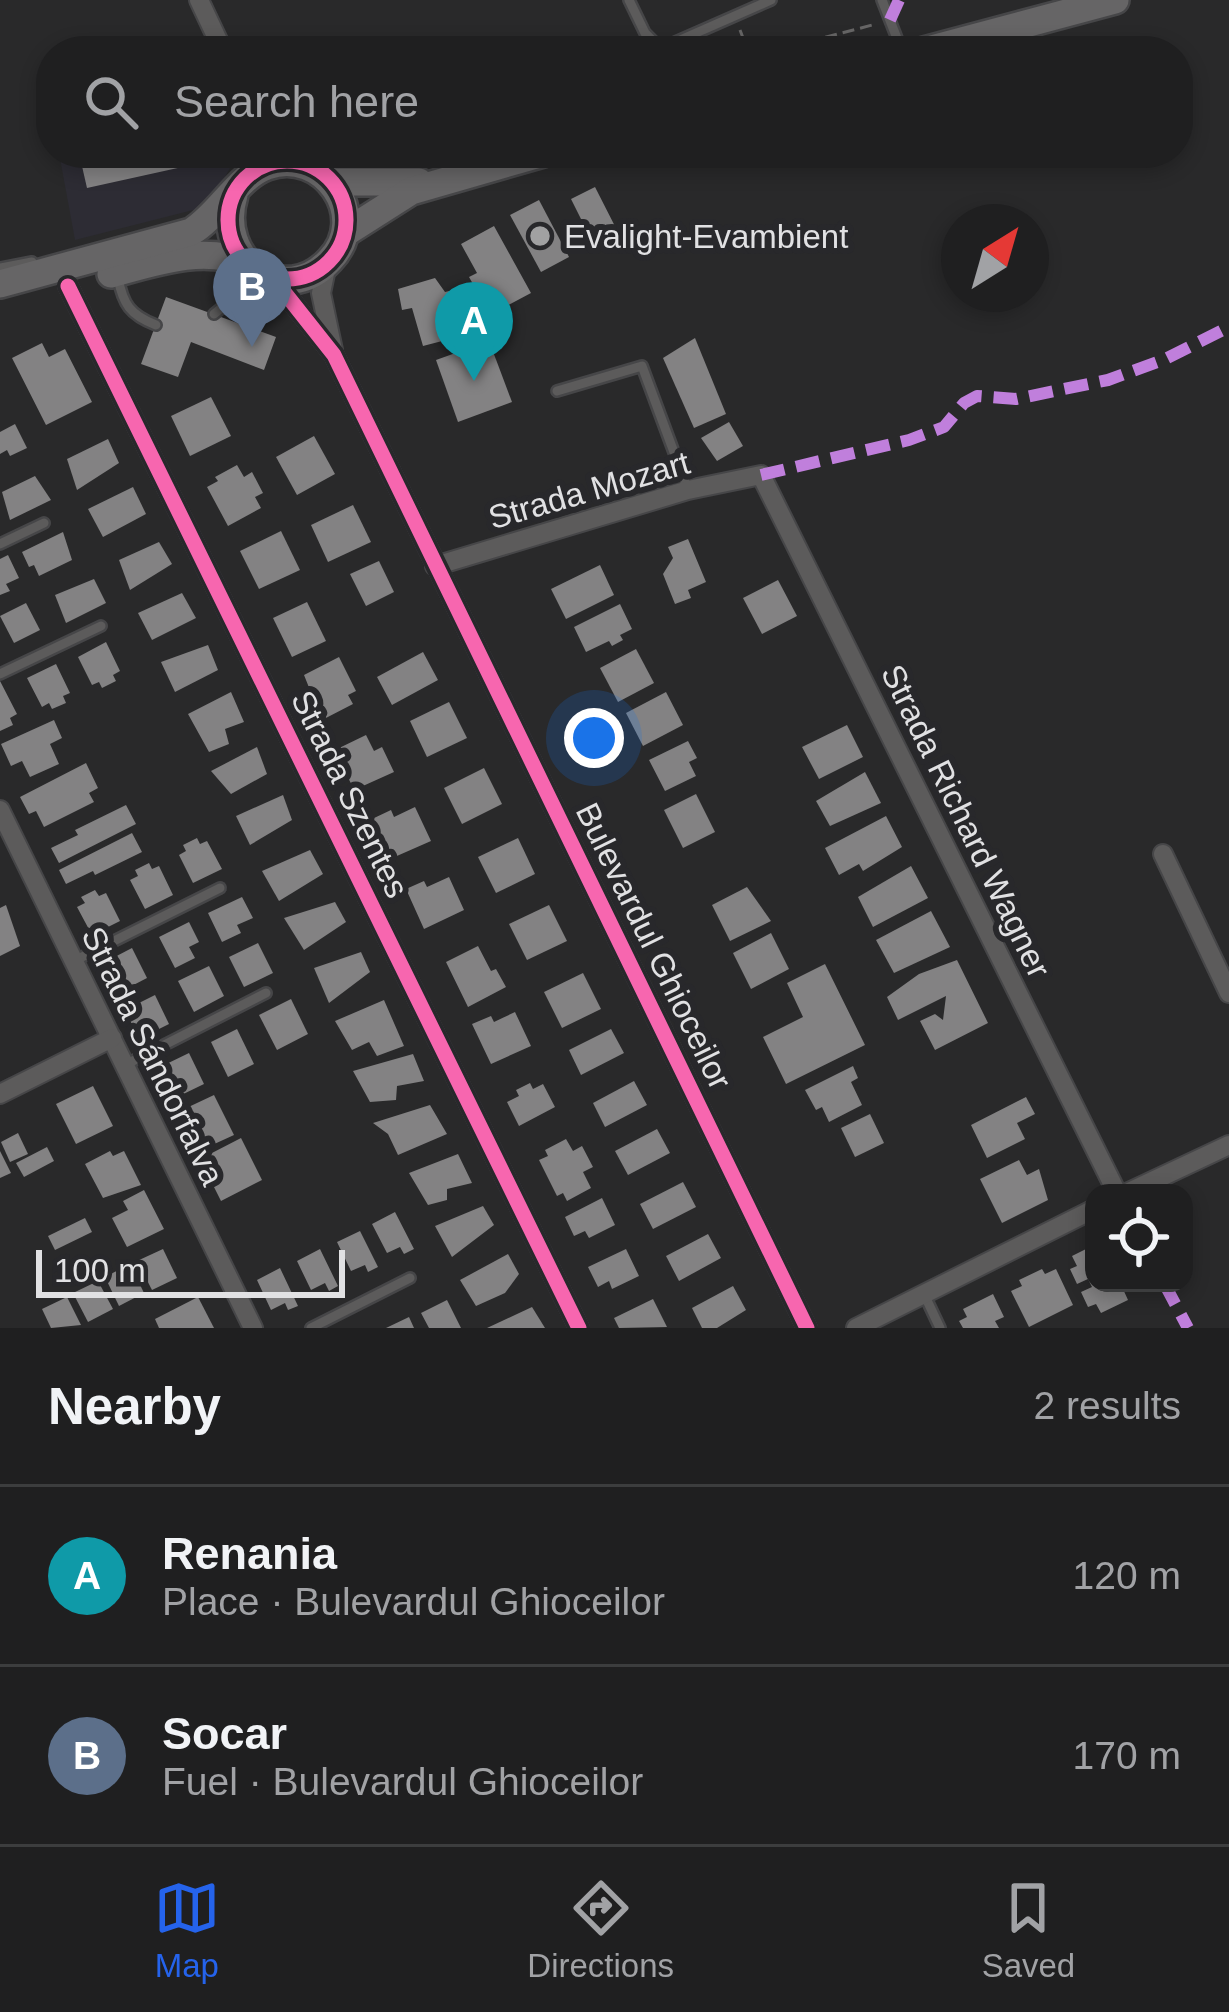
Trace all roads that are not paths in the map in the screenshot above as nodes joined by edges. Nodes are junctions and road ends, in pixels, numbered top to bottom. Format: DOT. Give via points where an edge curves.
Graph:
graph roads {
  1 [pos="199,0"];
  2 [pos="629,0"];
  3 [pos="771,0"];
  4 [pos="882,0"];
  5 [pos="1115,0"];
  6 [pos="216,36"];
  7 [pos="648,36"];
  8 [pos="689,36"];
  9 [pos="896,36"];
  10 [pos="980,36"];
  11 [pos="310,168"];
  12 [pos="487,168"];
  13 [pos="242,176"];
  14 [pos="453,177"];
  15 [pos="332,182"];
  16 [pos="345,233"];
  17 [pos="89,262"];
  18 [pos="327,264"];
  19 [pos="0,268"];
  20 [pos="117,272"];
  21 [pos="261,272"];
  22 [pos="0,284"];
  23 [pos="68,286"];
  24 [pos="0,302"];
  25 [pos="214,314"];
  26 [pos="156,325"];
  27 [pos="334,355"];
  28 [pos="556,391"];
  29 [pos="761,475"];
  30 [pos="688,490"];
  31 [pos="44,523"];
  32 [pos="0,544"];
  33 [pos="435,566"];
  34 [pos="101,626"];
  35 [pos="0,674"];
  36 [pos="0,810"];
  37 [pos="1163,854"];
  38 [pos="220,888"];
  39 [pos="74,961"];
  40 [pos="266,993"];
  41 [pos="1229,993"];
  42 [pos="112,1038"];
  43 [pos="124,1065"];
  44 [pos="0,1094"];
  45 [pos="1229,1145"];
  46 [pos="1113,1184"];
  47 [pos="1146,1184"];
  48 [pos="1085,1214"];
  49 [pos="410,1278"];
  50 [pos="924,1294"];
  51 [pos="253,1328"];
  52 [pos="311,1328"];
  53 [pos="579,1328"];
  54 [pos="807,1328"];
  55 [pos="856,1328"];
  56 [pos="940,1328"];
  1 -- 6 [label="street"];
  2 -- 7 [label="lane"];
  3 -- 8 [label="lane"];
  4 -- 9 [label="lane"];
  5 -- 10 [label="main road"];
  11 -- 15 [label="main road"];
  12 -- 14 [label="main road"];
  13 -- 17 [label="main road" via="191,232"];
  13 -- 21 [label="main road" via="229,231"];
  14 -- 15 [label="main road"];
  14 -- 16 [label="main road" via="411,191"];
  15 -- 16 [label="main road"];
  16 -- 18 [label="main road"];
  17 -- 19 [label="lane" via="65,255"];
  17 -- 22 [label="main road"];
  18 -- 21 [label="main road" via="292,279"];
  18 -- 27 [label="street, Bulevardul Ghioceilor" via="321,293"];
  20 -- 21 [label="main road" via="198,254"];
  20 -- 23 [label="main road"];
  20 -- 26 [label="lane" via="124,304"];
  21 -- 25 [label="lane"];
  21 -- 27 [label="street, Bulevardul Ghioceilor"];
  23 -- 24 [label="main road"];
  23 -- 53 [label="street, Strada Szentes"];
  27 -- 33 [label="street, Bulevardul Ghioceilor"];
  28 -- 30 [label="lane" via="642,366"];
  29 -- 30 [label="street, Strada Mozart"];
  29 -- 46 [label="street, Strada Richard Wagner"];
  30 -- 33 [label="street, Strada Mozart"];
  31 -- 32 [label="lane"];
  33 -- 54 [label="street, Bulevardul Ghioceilor"];
  34 -- 35 [label="lane"];
  36 -- 39 [label="street, Strada Sándorfalva"];
  37 -- 41 [label="street"];
  38 -- 39 [label="lane"];
  39 -- 42 [label="street, Strada Sándorfalva"];
  40 -- 43 [label="lane"];
  42 -- 43 [label="street, Strada Sándorfalva"];
  42 -- 44 [label="street"];
  43 -- 51 [label="street, Strada Sándorfalva"];
  45 -- 47 [label="street"];
  48 -- 50 [label="street"];
  49 -- 52 [label="lane"];
  50 -- 55 [label="street"];
  50 -- 56 [label="lane"];
}
